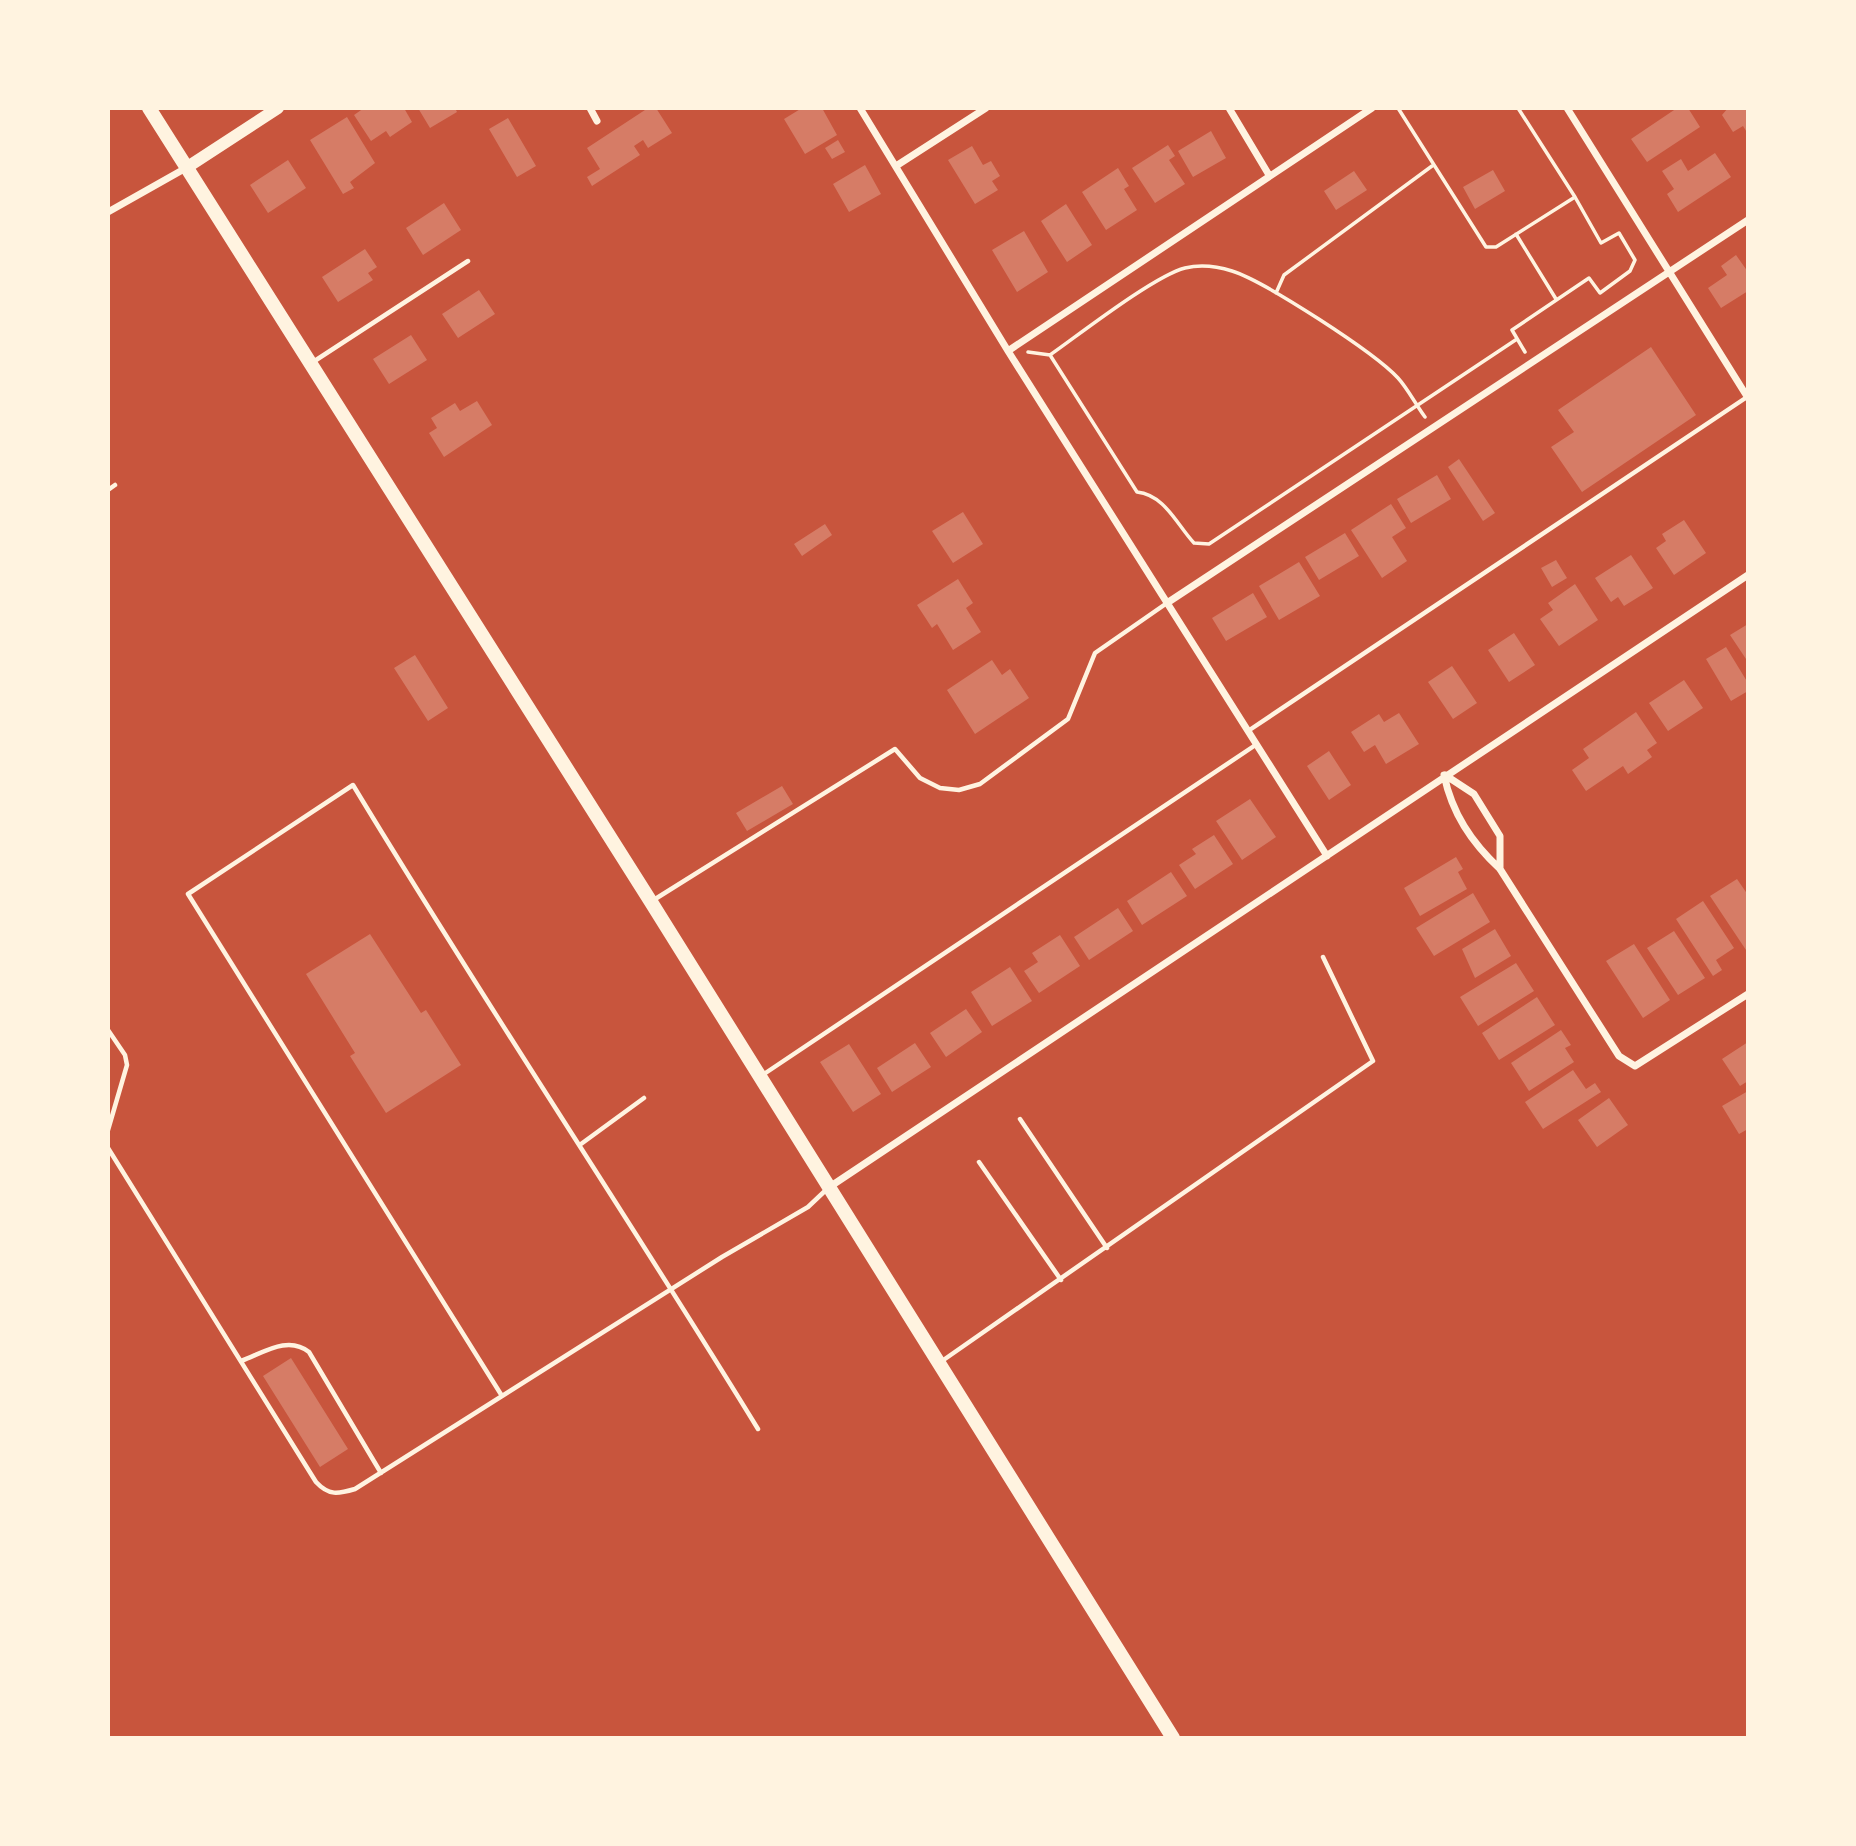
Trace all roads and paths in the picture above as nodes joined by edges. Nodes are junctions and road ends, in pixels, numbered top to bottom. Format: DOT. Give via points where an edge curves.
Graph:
graph roads {
  1 [pos="149,108"];
  2 [pos="278,108"];
  3 [pos="590,108"];
  4 [pos="860,108"];
  5 [pos="986,108"];
  6 [pos="1229,108"];
  7 [pos="1372,108"];
  8 [pos="1398,108"];
  9 [pos="1518,108"];
  10 [pos="1567,108"];
  11 [pos="597,121"];
  12 [pos="896,166"];
  13 [pos="1432,166"];
  14 [pos="186,168"];
  15 [pos="1269,175"];
  16 [pos="1575,197"];
  17 [pos="108,212"];
  18 [pos="1748,220"];
  19 [pos="1516,234"];
  20 [pos="468,261"];
  21 [pos="1668,271"];
  22 [pos="1276,293"];
  23 [pos="1556,299"];
  24 [pos="1517,339"];
  25 [pos="1008,351"];
  26 [pos="1050,355"];
  27 [pos="1531,362"];
  28 [pos="310,365"];
  29 [pos="1747,397"];
  30 [pos="1417,406"];
  31 [pos="1432,428"];
  32 [pos="115,485"];
  33 [pos="108,489"];
  34 [pos="1748,575"];
  35 [pos="1167,603"];
  36 [pos="1248,731"];
  37 [pos="1256,744"];
  38 [pos="1444,775"];
  39 [pos="1327,856"];
  40 [pos="1500,869"];
  41 [pos="651,902"];
  42 [pos="1323,957"];
  43 [pos="1748,994"];
  44 [pos="108,1030"];
  45 [pos="760,1077"];
  46 [pos="644,1098"];
  47 [pos="1020,1119"];
  48 [pos="108,1130"];
  49 [pos="581,1144"];
  50 [pos="108,1148"];
  51 [pos="979,1162"];
  52 [pos="828,1188"];
  53 [pos="1107,1248"];
  54 [pos="1061,1280"];
  55 [pos="673,1288"];
  56 [pos="241,1361"];
  57 [pos="939,1364"];
  58 [pos="502,1396"];
  59 [pos="758,1429"];
  60 [pos="381,1473"];
  61 [pos="1173,1738"];
  1 -- 14 [label="main road"];
  2 -- 14 [label="street"];
  3 -- 11 [label="street"];
  4 -- 12 [label="street"];
  5 -- 12 [label="street"];
  6 -- 15 [label="street"];
  7 -- 15 [label="street"];
  8 -- 13 [label="path"];
  9 -- 16 [label="path"];
  10 -- 21 [label="street"];
  12 -- 25 [label="street"];
  13 -- 19 [label="path" via="1486,247 1496,247"];
  13 -- 22 [label="path" via="1284,275"];
  14 -- 17 [label="street"];
  14 -- 28 [label="main road"];
  15 -- 25 [label="street"];
  16 -- 19 [label="path"];
  16 -- 23 [label="path" via="1601,243 1619,233 1635,260 1630,271 1600,293 1589,278"];
  18 -- 21 [label="street"];
  19 -- 23 [label="path"];
  20 -- 28 [label="lane"];
  21 -- 27 [label="street"];
  21 -- 29 [label="street"];
  22 -- 26 [label="path" via="1235,272 1209,265 1183,269"];
  22 -- 30 [label="path" via="1371,355 1398,378"];
  23 -- 24 [label="path" via="1512,330"];
  24 -- 27 [label="path"];
  24 -- 30 [label="path"];
  25 -- 26 [label="path"];
  25 -- 35 [label="street"];
  26 -- 30 [label="path" via="1137,492 1148,493 1162,503 1195,544 1209,544"];
  27 -- 31 [label="street"];
  28 -- 41 [label="main road"];
  29 -- 36 [label="lane"];
  30 -- 31 [label="path"];
  31 -- 35 [label="street"];
  32 -- 33 [label="lane"];
  34 -- 38 [label="street"];
  35 -- 36 [label="street"];
  35 -- 41 [label="lane" via="1095,653 1068,719 980,784 940,789 920,778 895,749"];
  36 -- 37 [label="street"];
  37 -- 39 [label="street"];
  37 -- 45 [label="lane"];
  38 -- 39 [label="street"];
  38 -- 40 [label="street" via="1450,804 1479,849"];
  38 -- 40 [label="street" via="1474,794 1500,836"];
  39 -- 52 [label="street"];
  40 -- 43 [label="street" via="1619,1056 1635,1066"];
  41 -- 45 [label="main road"];
  42 -- 53 [label="lane" via="1373,1061"];
  44 -- 48 [label="lane" via="127,1065"];
  45 -- 52 [label="main road"];
  46 -- 49 [label="lane"];
  47 -- 53 [label="lane"];
  49 -- 55 [label="lane"];
  49 -- 58 [label="lane" via="353,785 188,894"];
  50 -- 56 [label="lane"];
  51 -- 54 [label="lane"];
  52 -- 55 [label="lane" via="808,1207"];
  52 -- 57 [label="main road"];
  53 -- 54 [label="lane"];
  54 -- 57 [label="lane"];
  55 -- 58 [label="lane"];
  55 -- 59 [label="lane"];
  56 -- 60 [label="lane" via="285,1344 302,1346"];
  56 -- 60 [label="lane" via="324,1490 337,1494 355,1489"];
  57 -- 61 [label="main road"];
  58 -- 60 [label="lane"];
}
